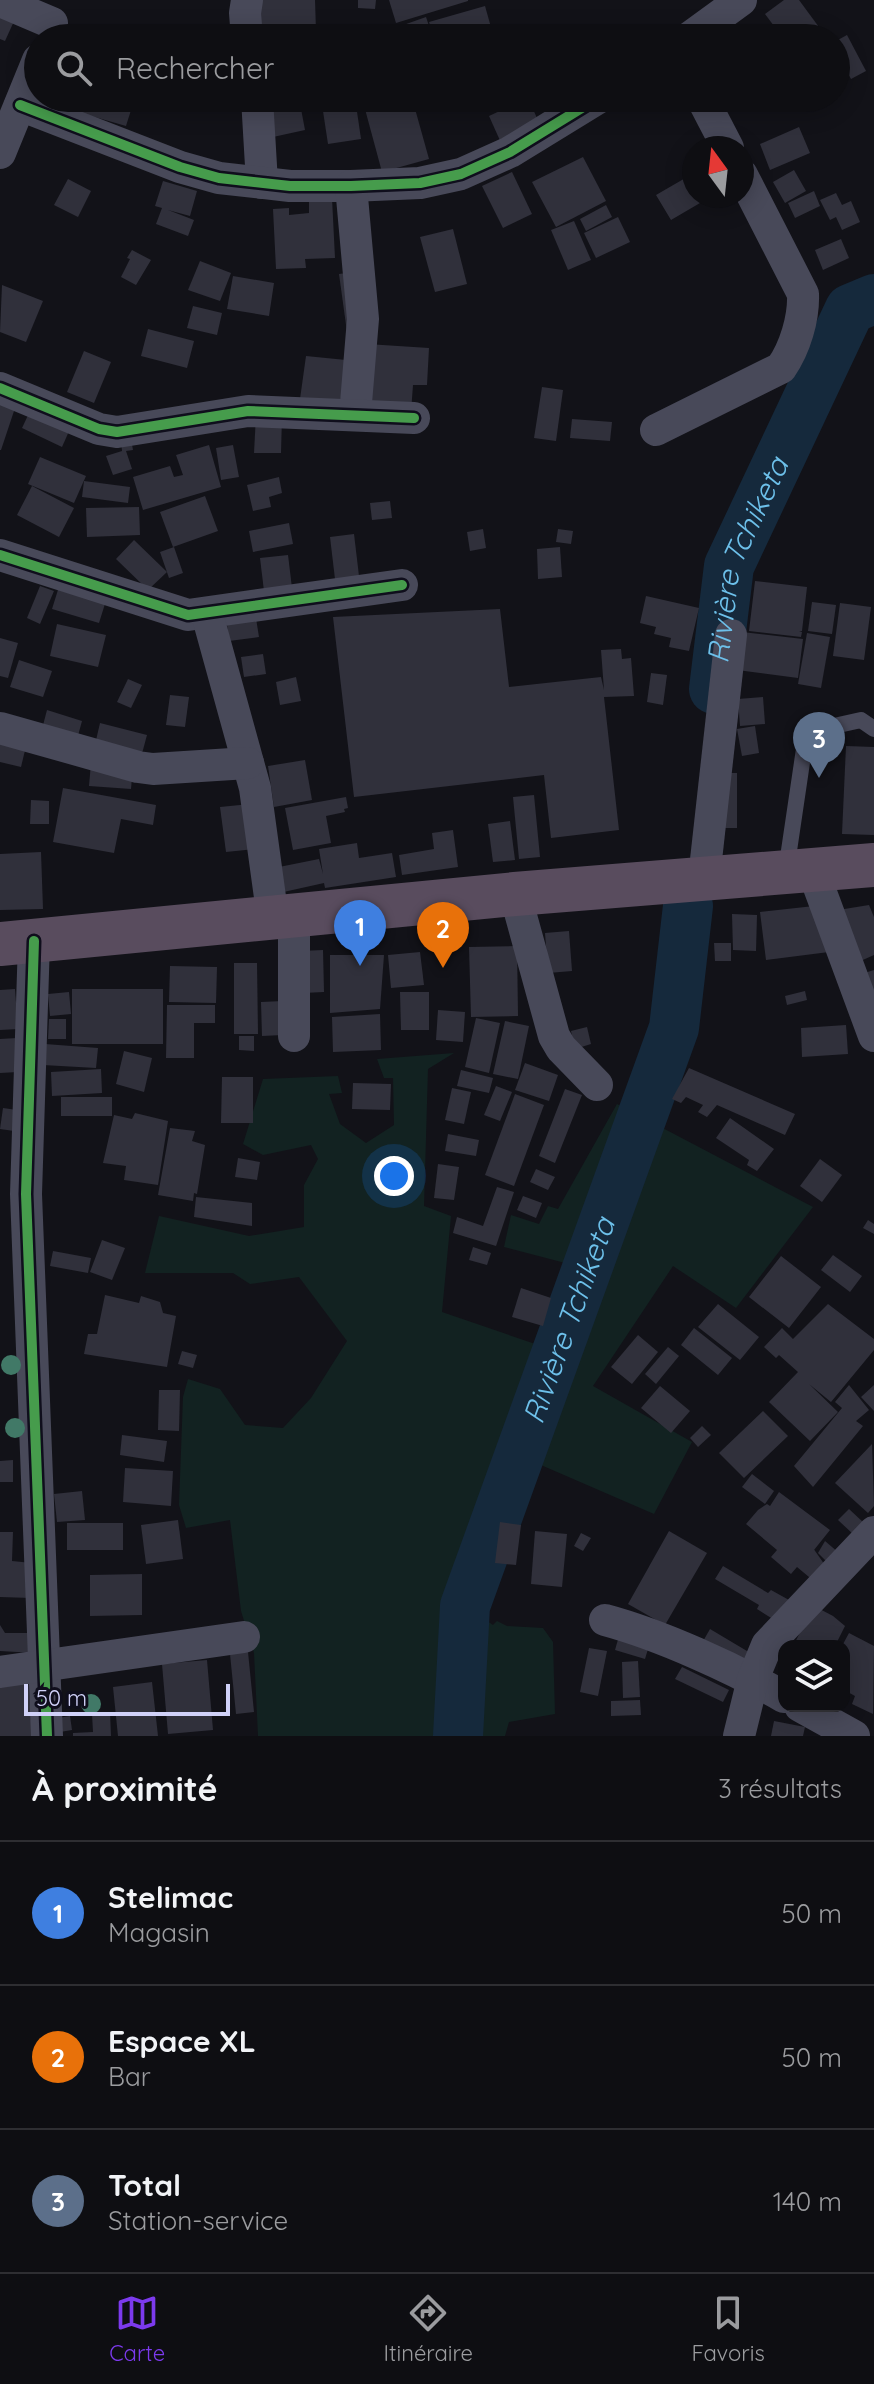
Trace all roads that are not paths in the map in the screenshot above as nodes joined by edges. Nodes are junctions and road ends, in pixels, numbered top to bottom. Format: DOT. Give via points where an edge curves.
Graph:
graph roads {
  1 [pos="247,0"];
  2 [pos="741,0"];
  3 [pos="0,1"];
  4 [pos="53,20"];
  5 [pos="246,24"];
  6 [pos="708,24"];
  7 [pos="24,95"];
  8 [pos="20,105"];
  9 [pos="24,107"];
  10 [pos="38,112"];
  11 [pos="258,112"];
  12 [pos="575,112"];
  13 [pos="709,112"];
  14 [pos="722,136"];
  15 [pos="0,153"];
  16 [pos="262,183"];
  17 [pos="351,186"];
  18 [pos="754,198"];
  19 [pos="0,388"];
  20 [pos="355,415"];
  21 [pos="414,418"];
  22 [pos="656,430"];
  23 [pos="0,555"];
  24 [pos="402,585"];
  25 [pos="207,614"];
  26 [pos="731,635"];
  27 [pos="0,728"];
  28 [pos="874,729"];
  29 [pos="248,763"];
  30 [pos="874,865"];
  31 [pos="800,872"];
  32 [pos="704,878"];
  33 [pos="515,894"];
  34 [pos="284,917"];
  35 [pos="17,942"];
  36 [pos="294,1036"];
  37 [pos="874,1036"];
  38 [pos="597,1085"];
  39 [pos="14,1280"];
  40 [pos="874,1532"];
  41 [pos="605,1620"];
  42 [pos="244,1637"];
  43 [pos="46,1665"];
  44 [pos="0,1672"];
  45 [pos="753,1679"];
  46 [pos="778,1694"];
  47 [pos="811,1712"];
  48 [pos="47,1736"];
  49 [pos="739,1736"];
  50 [pos="854,1736"];
  1 -- 5 [label="street"];
  2 -- 6 [label="street"];
  3 -- 4 [label="street"];
  7 -- 8 [label="street"];
  8 -- 9 [label="street"];
  8 -- 15 [label="street"];
  10 -- 16 [label="street" via="198,173"];
  11 -- 16 [label="street"];
  12 -- 17 [label="street" via="510,152 461,174 420,183"];
  13 -- 14 [label="street"];
  16 -- 17 [label="street"];
  17 -- 20 [label="street" via="362,305"];
  18 -- 22 [label="street" via="803,294 792,350 781,368"];
  19 -- 20 [label="street" via="117,432 248,411"];
  20 -- 21 [label="street"];
  23 -- 25 [label="street" via="188,615"];
  24 -- 25 [label="street"];
  25 -- 29 [label="street"];
  26 -- 32 [label="street"];
  27 -- 29 [label="street" via="138,767"];
  28 -- 31 [label="lane" via="861,720 825,728 804,749"];
  29 -- 34 [label="street"];
  30 -- 31 [label="highway"];
  31 -- 32 [label="highway"];
  31 -- 37 [label="street"];
  32 -- 33 [label="highway"];
  33 -- 34 [label="highway"];
  33 -- 38 [label="street" via="554,1036"];
  34 -- 35 [label="highway"];
  34 -- 36 [label="street"];
  35 -- 39 [label="street" via="26,1194"];
  39 -- 43 [label="street"];
  40 -- 45 [label="street" via="767,1645"];
  41 -- 45 [label="street"];
  42 -- 43 [label="street"];
  43 -- 44 [label="street"];
  43 -- 48 [label="street"];
  45 -- 46 [label="street"];
  45 -- 49 [label="street"];
  47 -- 50 [label="street"];
}
